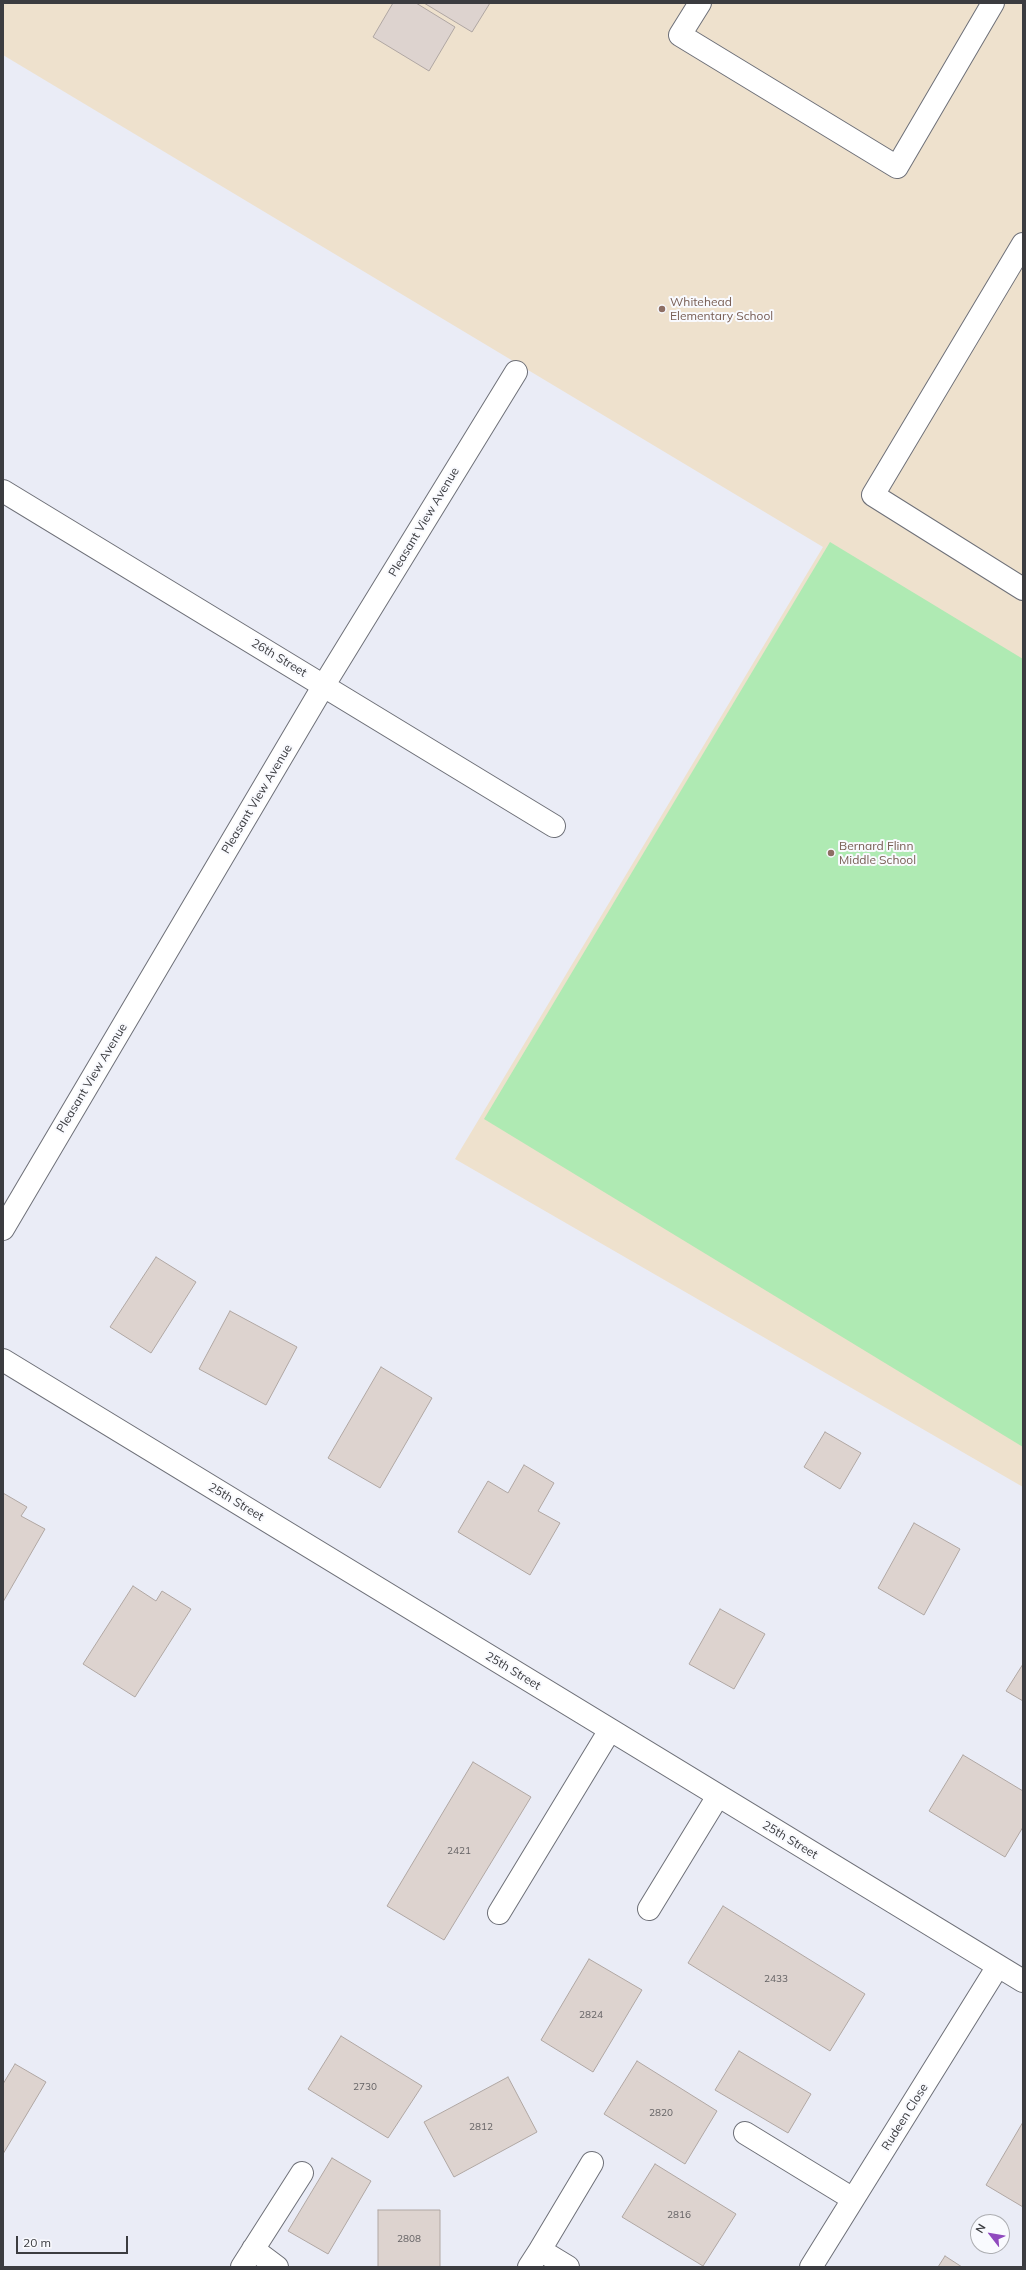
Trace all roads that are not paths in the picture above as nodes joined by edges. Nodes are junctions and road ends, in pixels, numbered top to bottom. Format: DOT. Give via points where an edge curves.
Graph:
graph roads {
  1 [pos="700,3"];
  2 [pos="993,3"];
  3 [pos="1023,244"];
  4 [pos="516,372"];
  5 [pos="3,491"];
  6 [pos="1023,589"];
  7 [pos="324,685"];
  8 [pos="554,826"];
  9 [pos="3,1229"];
  10 [pos="3,1360"];
  11 [pos="610,1730"];
  12 [pos="718,1796"];
  13 [pos="649,1909"];
  14 [pos="499,1913"];
  15 [pos="998,1966"];
  16 [pos="1023,1981"];
  17 [pos="744,2133"];
  18 [pos="592,2163"];
  19 [pos="302,2173"];
  20 [pos="853,2199"];
  21 [pos="247,2258"];
  22 [pos="534,2258"];
  23 [pos="277,2267"];
  24 [pos="568,2267"];
  25 [pos="811,2267"];
  1 -- 2 [label="street" via="680,35 897,167"];
  3 -- 6 [label="street" via="872,495"];
  4 -- 7 [label="street, Pleasant View Avenue"];
  5 -- 7 [label="street, 26th Street"];
  7 -- 8 [label="street, 26th Street"];
  7 -- 9 [label="street, Pleasant View Avenue"];
  10 -- 11 [label="street, 25th Street"];
  11 -- 12 [label="street, 25th Street"];
  11 -- 14 [label="street"];
  12 -- 13 [label="street"];
  12 -- 15 [label="street, 25th Street"];
  15 -- 16 [label="street, 25th Street"];
  15 -- 20 [label="street, Rudeen Close"];
  17 -- 20 [label="street"];
  18 -- 22 [label="street"];
  19 -- 21 [label="street"];
  20 -- 25 [label="street, Rudeen Close"];
  21 -- 23 [label="street"];
  22 -- 24 [label="street"];
}
